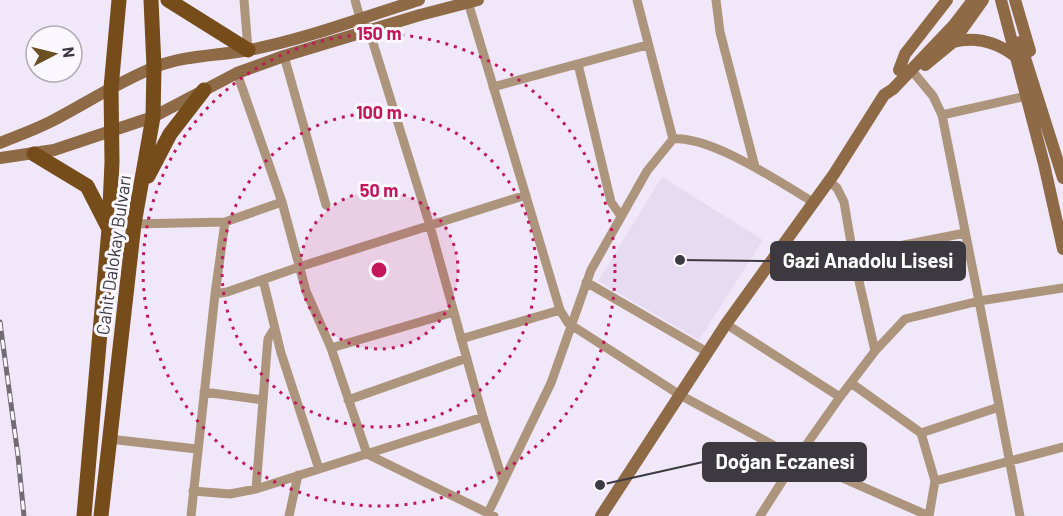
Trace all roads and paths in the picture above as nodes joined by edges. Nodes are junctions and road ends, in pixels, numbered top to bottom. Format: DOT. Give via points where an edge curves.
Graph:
graph roads {
  1 [pos="119,0"];
  2 [pos="151,0"];
  3 [pos="168,0"];
  4 [pos="244,0"];
  5 [pos="355,0"];
  6 [pos="419,0"];
  7 [pos="637,0"];
  8 [pos="716,0"];
  9 [pos="947,0"];
  10 [pos="964,0"];
  11 [pos="973,0"];
  12 [pos="983,0"];
  13 [pos="1001,0"];
  14 [pos="1009,0"];
  15 [pos="1015,0"];
  16 [pos="473,1"];
  17 [pos="360,18"];
  18 [pos="369,30"];
  19 [pos="953,42"];
  20 [pos="647,45"];
  21 [pos="248,50"];
  22 [pos="284,56"];
  23 [pos="1016,57"];
  24 [pos="578,64"];
  25 [pos="154,67"];
  26 [pos="906,72"];
  27 [pos="237,73"];
  28 [pos="493,87"];
  29 [pos="111,88"];
  30 [pos="204,90"];
  31 [pos="1026,96"];
  32 [pos="942,115"];
  33 [pos="153,117"];
  34 [pos="111,130"];
  35 [pos="673,139"];
  36 [pos="0,143"];
  37 [pos="34,154"];
  38 [pos="0,158"];
  39 [pos="1063,165"];
  40 [pos="755,167"];
  41 [pos="1063,178"];
  42 [pos="829,181"];
  43 [pos="141,190"];
  44 [pos="526,195"];
  45 [pos="282,202"];
  46 [pos="813,202"];
  47 [pos="326,205"];
  48 [pos="621,216"];
  49 [pos="225,222"];
  50 [pos="134,224"];
  51 [pos="430,226"];
  52 [pos="109,229"];
  53 [pos="965,233"];
  54 [pos="1063,249"];
  55 [pos="853,255"];
  56 [pos="298,267"];
  57 [pos="263,279"];
  58 [pos="586,282"];
  59 [pos="1063,288"];
  60 [pos="215,294"];
  61 [pos="979,302"];
  62 [pos="560,309"];
  63 [pos="454,312"];
  64 [pos="726,324"];
  65 [pos="572,327"];
  66 [pos="274,329"];
  67 [pos="461,339"];
  68 [pos="331,348"];
  69 [pos="875,351"];
  70 [pos="707,352"];
  71 [pos="467,358"];
  72 [pos="851,384"];
  73 [pos="204,392"];
  74 [pos="680,395"];
  75 [pos="840,397"];
  76 [pos="263,400"];
  77 [pos="348,400"];
  78 [pos="999,407"];
  79 [pos="483,417"];
  80 [pos="921,433"];
  81 [pos="109,439"];
  82 [pos="1063,447"];
  83 [pos="197,449"];
  84 [pos="367,454"];
  85 [pos="797,458"];
  86 [pos="1010,460"];
  87 [pos="319,469"];
  88 [pos="298,475"];
  89 [pos="503,481"];
  90 [pos="935,482"];
  91 [pos="256,489"];
  92 [pos="193,491"];
  93 [pos="491,514"];
  94 [pos="84,516"];
  95 [pos="101,516"];
  96 [pos="191,516"];
  97 [pos="289,516"];
  98 [pos="601,516"];
  99 [pos="760,516"];
  100 [pos="929,516"];
  101 [pos="1020,516"];
  1 -- 29 [label="main road, Cahit Dalokay Bulvarı"];
  2 -- 25 [label="main road, Cahit Dalokay Bulvarı"];
  3 -- 21 [label="main road"];
  4 -- 21 [label="street"];
  5 -- 17 [label="street"];
  6 -- 17 [label="main road"];
  7 -- 20 [label="street"];
  8 -- 40 [label="street" via="720,32"];
  9 -- 26 [label="main road" via="905,54"];
  10 -- 26 [label="main road"];
  11 -- 26 [label="main road" via="954,26"];
  12 -- 19 [label="main road"];
  13 -- 23 [label="main road"];
  14 -- 41 [label="main road"];
  15 -- 39 [label="main road"];
  16 -- 18 [label="main road"];
  16 -- 28 [label="street"];
  17 -- 18 [label="street"];
  17 -- 21 [label="main road" via="321,33"];
  18 -- 22 [label="main road"];
  18 -- 51 [label="street"];
  19 -- 23 [label="main road" via="984,40"];
  19 -- 26 [label="main road" via="923,67"];
  20 -- 24 [label="street"];
  20 -- 35 [label="street"];
  21 -- 25 [label="main road" via="180,59"];
  22 -- 27 [label="main road"];
  22 -- 47 [label="street"];
  23 -- 31 [label="main road"];
  24 -- 28 [label="street"];
  24 -- 48 [label="street" via="611,201"];
  25 -- 29 [label="main road"];
  25 -- 33 [label="main road, Cahit Dalokay Bulvarı"];
  26 -- 32 [label="street" via="933,96"];
  26 -- 42 [label="main road" via="884,95"];
  27 -- 30 [label="main road"];
  27 -- 45 [label="street"];
  28 -- 44 [label="street"];
  29 -- 34 [label="main road, Cahit Dalokay Bulvarı"];
  29 -- 36 [label="main road"];
  30 -- 33 [label="main road"];
  30 -- 43 [label="main road" via="170,134"];
  31 -- 32 [label="street"];
  31 -- 54 [label="main road"];
  32 -- 53 [label="street"];
  33 -- 34 [label="main road"];
  33 -- 43 [label="main road, Cahit Dalokay Bulvarı"];
  34 -- 37 [label="main road"];
  34 -- 52 [label="main road, Cahit Dalokay Bulvarı"];
  35 -- 40 [label="street" via="698,142"];
  35 -- 48 [label="street" via="647,171"];
  37 -- 38 [label="main road"];
  37 -- 52 [label="main road" via="87,186"];
  40 -- 46 [label="street"];
  42 -- 46 [label="main road"];
  42 -- 55 [label="street" via="844,202"];
  43 -- 50 [label="main road, Cahit Dalokay Bulvarı"];
  44 -- 51 [label="street"];
  44 -- 62 [label="street"];
  45 -- 49 [label="street"];
  45 -- 56 [label="street"];
  46 -- 64 [label="main road"];
  48 -- 58 [label="street"];
  49 -- 50 [label="street"];
  49 -- 60 [label="street"];
  50 -- 81 [label="main road, Cahit Dalokay Bulvarı"];
  51 -- 56 [label="street"];
  51 -- 63 [label="street"];
  52 -- 94 [label="main road, Cahit Dalokay Bulvarı"];
  53 -- 55 [label="street"];
  53 -- 61 [label="street"];
  55 -- 69 [label="street"];
  56 -- 57 [label="street"];
  56 -- 68 [label="street"];
  57 -- 60 [label="street"];
  57 -- 66 [label="street"];
  58 -- 65 [label="street"];
  58 -- 70 [label="street"];
  59 -- 61 [label="street"];
  60 -- 73 [label="street"];
  61 -- 69 [label="street" via="904,319"];
  61 -- 78 [label="street"];
  62 -- 65 [label="street"];
  62 -- 67 [label="street"];
  63 -- 67 [label="street"];
  63 -- 68 [label="street"];
  64 -- 70 [label="main road"];
  64 -- 75 [label="street"];
  65 -- 74 [label="street"];
  65 -- 89 [label="street" via="551,383"];
  66 -- 76 [label="street" via="267,344"];
  66 -- 87 [label="street"];
  67 -- 71 [label="street"];
  68 -- 77 [label="street"];
  69 -- 72 [label="street"];
  70 -- 74 [label="main road"];
  71 -- 77 [label="street"];
  71 -- 79 [label="street"];
  72 -- 75 [label="street"];
  72 -- 80 [label="street"];
  73 -- 76 [label="street"];
  73 -- 83 [label="street"];
  74 -- 85 [label="street"];
  74 -- 98 [label="main road"];
  75 -- 85 [label="street"];
  76 -- 91 [label="street"];
  77 -- 84 [label="street"];
  78 -- 80 [label="street"];
  78 -- 86 [label="street"];
  79 -- 84 [label="street"];
  79 -- 89 [label="street"];
  80 -- 90 [label="street"];
  81 -- 83 [label="street"];
  81 -- 95 [label="main road, Cahit Dalokay Bulvarı"];
  82 -- 86 [label="street"];
  83 -- 92 [label="street"];
  84 -- 87 [label="street"];
  84 -- 93 [label="street"];
  85 -- 99 [label="street"];
  85 -- 100 [label="street"];
  86 -- 90 [label="street"];
  86 -- 101 [label="street"];
  87 -- 88 [label="street"];
  88 -- 91 [label="street"];
  88 -- 97 [label="street"];
  89 -- 93 [label="street"];
  90 -- 100 [label="street"];
  91 -- 92 [label="street" via="230,494"];
  92 -- 96 [label="street"];
}
